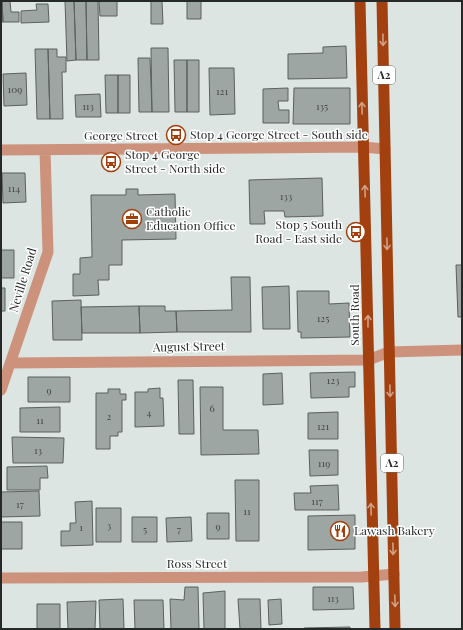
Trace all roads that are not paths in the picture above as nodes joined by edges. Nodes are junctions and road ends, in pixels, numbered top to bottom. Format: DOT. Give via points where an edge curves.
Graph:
graph roads {
  1 [pos="360,1"];
  2 [pos="382,1"];
  3 [pos="363,146"];
  4 [pos="385,149"];
  5 [pos="1,150"];
  6 [pos="45,150"];
  7 [pos="462,350"];
  8 [pos="390,352"];
  9 [pos="368,360"];
  10 [pos="10,363"];
  11 [pos="1,390"];
  12 [pos="394,574"];
  13 [pos="374,576"];
  14 [pos="1,578"];
  15 [pos="375,629"];
  16 [pos="395,629"];
  3 -- 1 [label="highway, South Road / A2, one-way"];
  2 -- 4 [label="highway, A2, one-way"];
  3 -- 4 [label="street, George Street"];
  3 -- 6 [label="street, George Street"];
  9 -- 3 [label="highway, South Road / A2, one-way"];
  4 -- 8 [label="highway, A2, one-way"];
  5 -- 6 [label="street, George Street"];
  6 -- 10 [label="street, Neville Road" via="48,252"];
  7 -- 8 [label="street, August Street"];
  8 -- 9 [label="street, August Street"];
  8 -- 12 [label="highway, A2, one-way"];
  9 -- 10 [label="street, August Street"];
  13 -- 9 [label="highway, South Road / A2, one-way"];
  10 -- 11 [label="street, Neville Road"];
  12 -- 13 [label="street, Ross Street"];
  12 -- 16 [label="highway, A2, one-way"];
  13 -- 14 [label="street, Ross Street"];
  13 -- 15 [label="highway, South Road / A2"];
}
